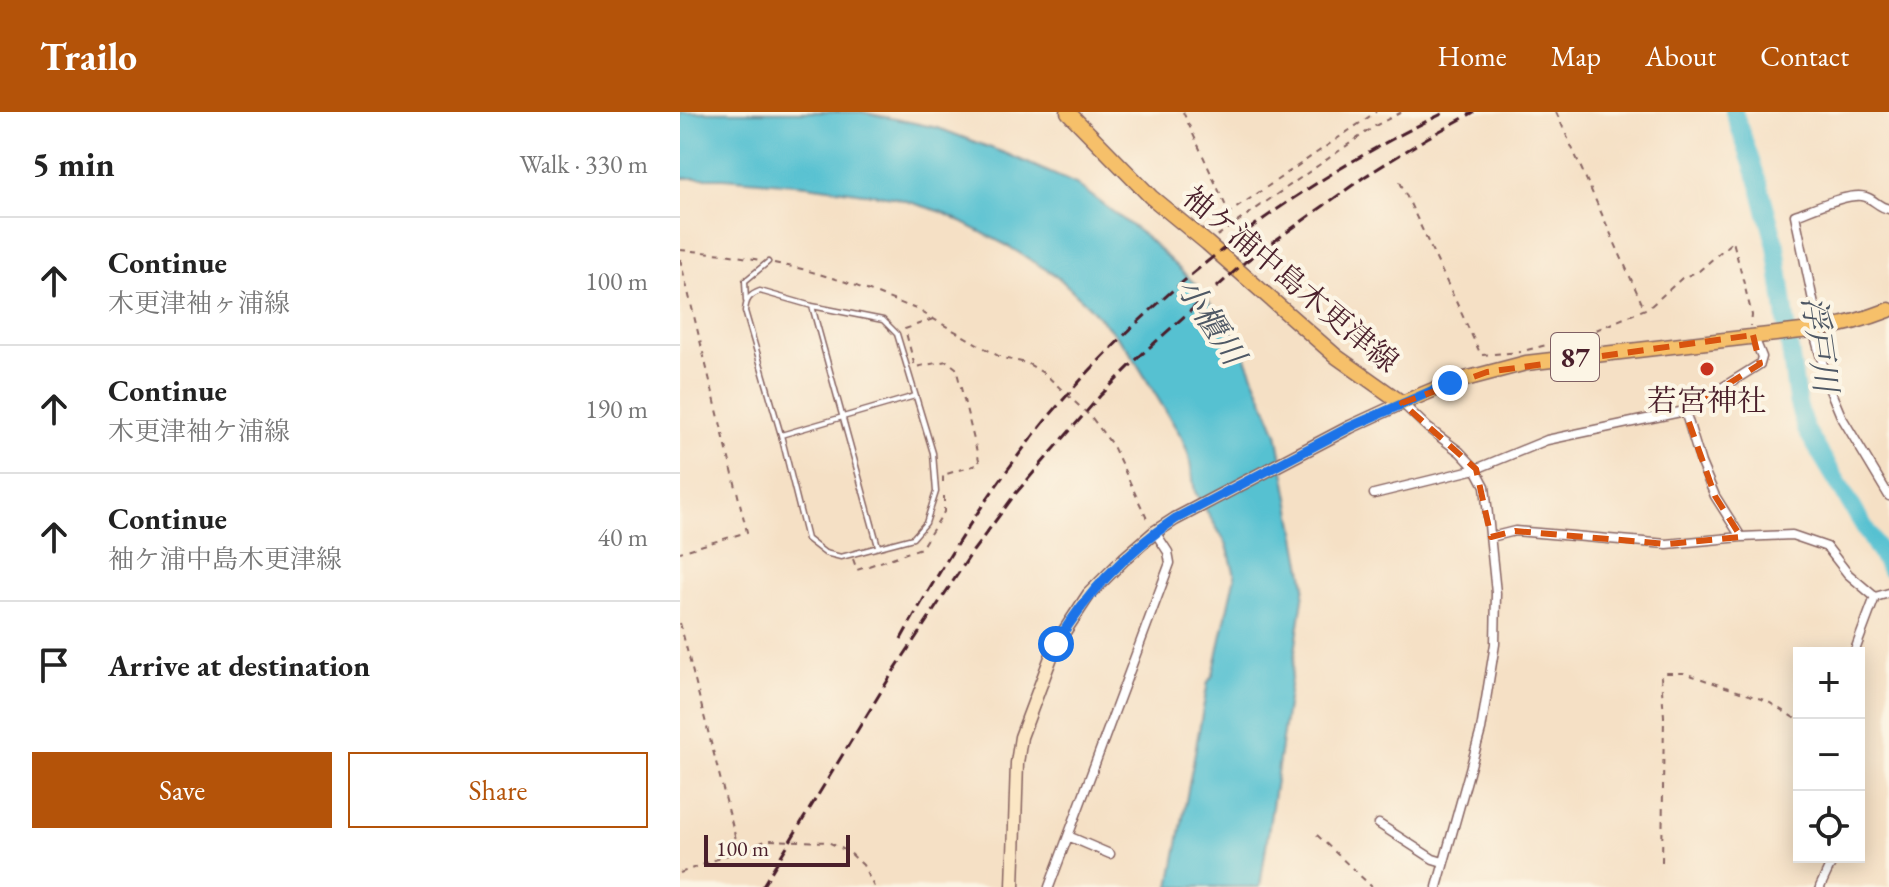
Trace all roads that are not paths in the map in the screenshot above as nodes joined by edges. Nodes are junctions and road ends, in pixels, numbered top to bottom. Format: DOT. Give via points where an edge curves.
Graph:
graph roads {
  1 [pos="1068,112"];
  2 [pos="1889,209"];
  3 [pos="768,262"];
  4 [pos="746,301"];
  5 [pos="812,306"];
  6 [pos="1889,310"];
  7 [pos="1813,329"];
  8 [pos="1753,335"];
  9 [pos="915,396"];
  10 [pos="1402,403"];
  11 [pos="1685,411"];
  12 [pos="844,418"];
  13 [pos="781,435"];
  14 [pos="1476,469"];
  15 [pos="1374,494"];
  16 [pos="1889,496"];
  17 [pos="1155,532"];
  18 [pos="1491,537"];
  19 [pos="1741,537"];
  20 [pos="878,547"];
  21 [pos="1882,595"];
  22 [pos="1857,647"];
  23 [pos="1379,824"];
  24 [pos="1068,836"];
  25 [pos="1110,854"];
  26 [pos="1443,862"];
  27 [pos="1831,863"];
  28 [pos="1013,887"];
  29 [pos="1049,887"];
  30 [pos="1437,887"];
  31 [pos="1820,887"];
  1 -- 10 [label="main road, 袖ケ浦中島木更津線" via="1151,197 1337,357"];
  2 -- 7 [label="street" via="1865,196 1795,215"];
  3 -- 4 [label="lane" via="745,281"];
  4 -- 5 [label="lane" via="760,291"];
  4 -- 13 [label="lane"];
  5 -- 9 [label="lane" via="883,320 897,334"];
  5 -- 12 [label="lane"];
  6 -- 7 [label="main road, 袖ケ浦中島木更津線 / 87"];
  7 -- 8 [label="main road, 袖ケ浦中島木更津線 / 87"];
  7 -- 16 [label="street" via="1841,416"];
  8 -- 10 [label="main road, 袖ケ浦中島木更津線 / 87" via="1526,363 1450,383"];
  8 -- 11 [label="street" via="1760,364"];
  9 -- 12 [label="lane"];
  9 -- 20 [label="lane" via="933,453 936,492 926,523 913,538"];
  10 -- 14 [label="street"];
  10 -- 17 [label="main road"];
  11 -- 14 [label="street" via="1547,440"];
  11 -- 19 [label="street" via="1715,496"];
  12 -- 13 [label="lane"];
  12 -- 20 [label="lane"];
  13 -- 20 [label="lane" via="807,539 841,557"];
  14 -- 15 [label="street"];
  14 -- 18 [label="street" via="1485,486"];
  17 -- 24 [label="street" via="1170,563"];
  17 -- 28 [label="main road" via="1089,594 1045,670 1017,763"];
  18 -- 19 [label="street" via="1515,531 1667,544"];
  18 -- 26 [label="street" via="1495,644 1481,730"];
  19 -- 21 [label="street" via="1792,535 1827,547 1848,574"];
  21 -- 22 [label="street"];
  23 -- 26 [label="street"];
  24 -- 25 [label="street"];
  24 -- 29 [label="street"];
  26 -- 30 [label="street"];
  27 -- 31 [label="street"];
}
